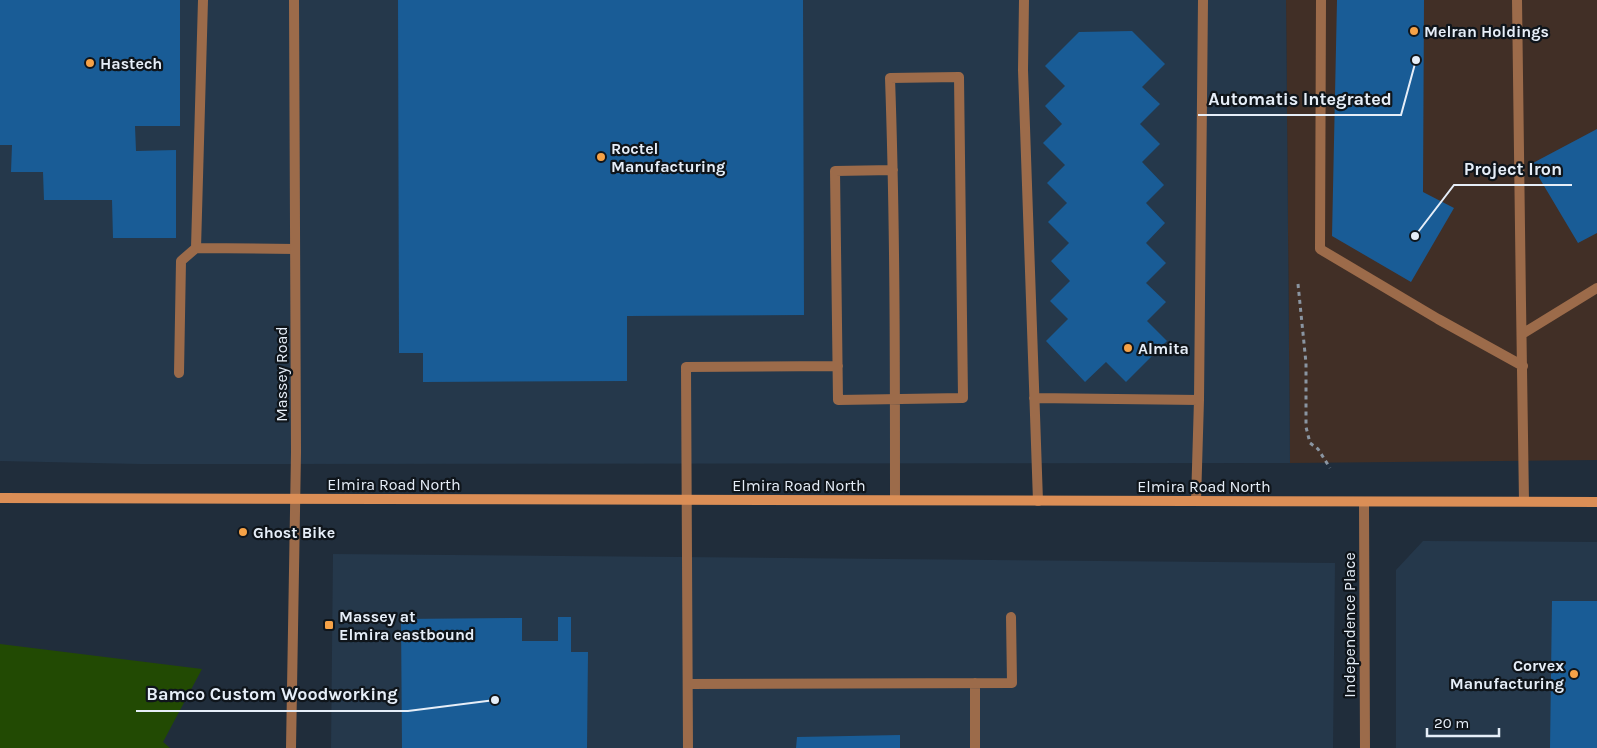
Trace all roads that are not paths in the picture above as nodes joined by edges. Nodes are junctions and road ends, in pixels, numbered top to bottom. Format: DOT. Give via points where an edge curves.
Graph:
graph roads {
  1 [pos="203,0"];
  2 [pos="294,0"];
  3 [pos="1024,0"];
  4 [pos="1203,0"];
  5 [pos="1321,0"];
  6 [pos="1517,0"];
  7 [pos="893,170"];
  8 [pos="196,248"];
  9 [pos="295,249"];
  10 [pos="1597,288"];
  11 [pos="1522,334"];
  12 [pos="838,366"];
  13 [pos="1523,366"];
  14 [pos="179,372"];
  15 [pos="1034,398"];
  16 [pos="896,400"];
  17 [pos="1199,400"];
  18 [pos="0,498"];
  19 [pos="295,498"];
  20 [pos="687,500"];
  21 [pos="895,500"];
  22 [pos="1038,501"];
  23 [pos="1196,501"];
  24 [pos="1524,501"];
  25 [pos="1364,502"];
  26 [pos="1597,502"];
  27 [pos="1011,617"];
  28 [pos="975,683"];
  29 [pos="688,684"];
  30 [pos="291,748"];
  31 [pos="688,748"];
  32 [pos="975,748"];
  33 [pos="1365,748"];
  1 -- 8 [label="street"];
  2 -- 9 [label="street, Massey Road"];
  3 -- 15 [label="street" via="1023,70"];
  4 -- 17 [label="street"];
  5 -- 13 [label="street" via="1320,249"];
  6 -- 11 [label="street"];
  7 -- 12 [label="street" via="835,171"];
  7 -- 16 [label="street"];
  7 -- 16 [label="street" via="890,78 959,77 963,398"];
  8 -- 9 [label="street"];
  8 -- 14 [label="street" via="181,261"];
  9 -- 19 [label="street, Massey Road"];
  10 -- 11 [label="street"];
  11 -- 13 [label="street"];
  12 -- 16 [label="street" via="838,400"];
  12 -- 20 [label="street" via="686,367"];
  13 -- 24 [label="street"];
  15 -- 17 [label="street"];
  15 -- 22 [label="street"];
  16 -- 21 [label="street"];
  17 -- 23 [label="street"];
  18 -- 19 [label="main road, Elmira Road North"];
  19 -- 20 [label="main road, Elmira Road North"];
  19 -- 30 [label="street, Massey Road"];
  20 -- 21 [label="main road, Elmira Road North"];
  20 -- 29 [label="street"];
  21 -- 22 [label="main road, Elmira Road North"];
  22 -- 23 [label="main road, Elmira Road North"];
  23 -- 25 [label="main road, Elmira Road North"];
  24 -- 25 [label="main road, Elmira Road North"];
  24 -- 26 [label="main road, Elmira Road North"];
  25 -- 33 [label="street, Independence Place"];
  27 -- 28 [label="street" via="1012,683"];
  28 -- 29 [label="street"];
  28 -- 32 [label="street"];
  29 -- 31 [label="street"];
}
